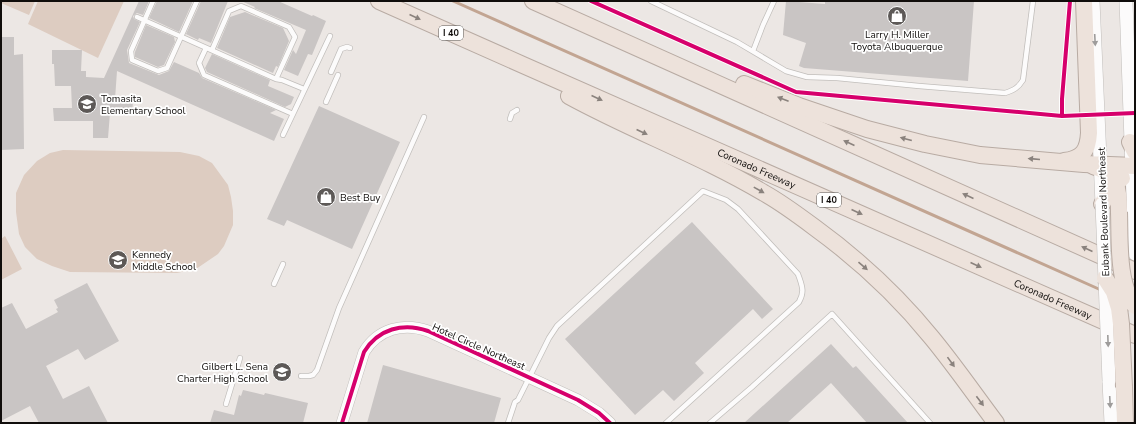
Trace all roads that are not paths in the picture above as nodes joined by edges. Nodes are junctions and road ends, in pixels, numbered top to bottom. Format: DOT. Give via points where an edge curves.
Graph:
graph roads {
  1 [pos="153,1"];
  2 [pos="197,1"];
  3 [pos="379,1"];
  4 [pos="533,1"];
  5 [pos="650,1"];
  6 [pos="774,1"];
  7 [pos="1033,1"];
  8 [pos="1084,1"];
  9 [pos="1094,1"];
  10 [pos="1126,1"];
  11 [pos="556,11"];
  12 [pos="137,17"];
  13 [pos="145,20"];
  14 [pos="181,36"];
  15 [pos="330,36"];
  16 [pos="206,48"];
  17 [pos="350,48"];
  18 [pos="212,50"];
  19 [pos="753,51"];
  20 [pos="523,65"];
  21 [pos="331,72"];
  22 [pos="338,75"];
  23 [pos="276,79"];
  24 [pos="304,89"];
  25 [pos="326,102"];
  26 [pos="517,110"];
  27 [pos="293,114"];
  28 [pos="424,117"];
  29 [pos="510,119"];
  30 [pos="283,135"];
  31 [pos="1058,161"];
  32 [pos="1133,162"];
  33 [pos="1101,167"];
  34 [pos="1116,183"];
  35 [pos="1102,204"];
  36 [pos="1126,215"];
  37 [pos="1135,254"];
  38 [pos="283,264"];
  39 [pos="1135,271"];
  40 [pos="1105,278"];
  41 [pos="274,284"];
  42 [pos="1135,306"];
  43 [pos="1135,335"];
  44 [pos="240,358"];
  45 [pos="301,376"];
  46 [pos="529,377"];
  47 [pos="1116,384"];
  48 [pos="226,404"];
  49 [pos="342,423"];
  50 [pos="508,423"];
  51 [pos="610,423"];
  52 [pos="666,423"];
  53 [pos="710,423"];
  54 [pos="930,423"];
  55 [pos="996,423"];
  56 [pos="1112,423"];
  57 [pos="1125,423"];
  1 -- 13 [label="lane"];
  2 -- 14 [label="lane"];
  3 -- 20 [label="highway, Coronado Freeway / I 40, one-way"];
  4 -- 11 [label="highway"];
  5 -- 19 [label="lane"];
  6 -- 19 [label="lane"];
  7 -- 19 [label="lane" via="1023,80 1019,87 1005,93 807,77 786,71"];
  8 -- 31 [label="highway" via="1088,143 1081,156"];
  9 -- 33 [label="main road, Eubank Boulevard Northeast, one-way"];
  10 -- 32 [label="main road"];
  31 -- 11 [label="highway, one-way" via="980,155 867,129 799,106"];
  39 -- 11 [label="highway, one-way"];
  12 -- 13 [label="lane"];
  13 -- 14 [label="lane"];
  13 -- 14 [label="lane" via="131,51 132,60 158,71 167,68"];
  14 -- 16 [label="lane"];
  15 -- 24 [label="lane"];
  16 -- 18 [label="lane"];
  16 -- 27 [label="lane" via="199,62 204,75"];
  17 -- 21 [label="lane" via="341,49"];
  18 -- 23 [label="lane"];
  18 -- 23 [label="lane" via="229,11 241,6 289,27 295,38"];
  20 -- 43 [label="highway, Coronado Freeway / I 40, one-way"];
  20 -- 55 [label="highway, one-way" via="582,103 765,193 827,236 875,276 910,312"];
  22 -- 25 [label="lane"];
  23 -- 24 [label="lane"];
  24 -- 27 [label="lane"];
  26 -- 29 [label="lane" via="512,113"];
  27 -- 30 [label="lane"];
  28 -- 45 [label="lane" via="339,308 320,366 316,374"];
  31 -- 33 [label="highway"];
  32 -- 33 [label="highway"];
  32 -- 34 [label="highway" via="1126,176"];
  32 -- 36 [label="main road"];
  33 -- 34 [label="highway"];
  33 -- 35 [label="main road, Eubank Boulevard Northeast"];
  34 -- 35 [label="highway"];
  34 -- 36 [label="highway"];
  35 -- 40 [label="main road, Eubank Boulevard Northeast, bridge"];
  36 -- 37 [label="main road"];
  36 -- 42 [label="highway, bridge" via="1122,274"];
  38 -- 41 [label="lane"];
  40 -- 47 [label="highway, one-way, bridge" via="1114,292 1121,324"];
  44 -- 48 [label="lane"];
  46 -- 49 [label="street, Hotel Circle Northeast" via="428,332 414,327 399,328 380,335 364,352"];
  46 -- 50 [label="lane" via="515,402"];
  46 -- 51 [label="street, Hotel Circle Northeast" via="578,400"];
  46 -- 52 [label="lane" via="548,338 561,321 702,191 726,200 738,209 798,274 803,288 799,302"];
  47 -- 56 [label="main road, one-way"];
  47 -- 57 [label="highway"];
  53 -- 54 [label="lane" via="832,314"];
}
